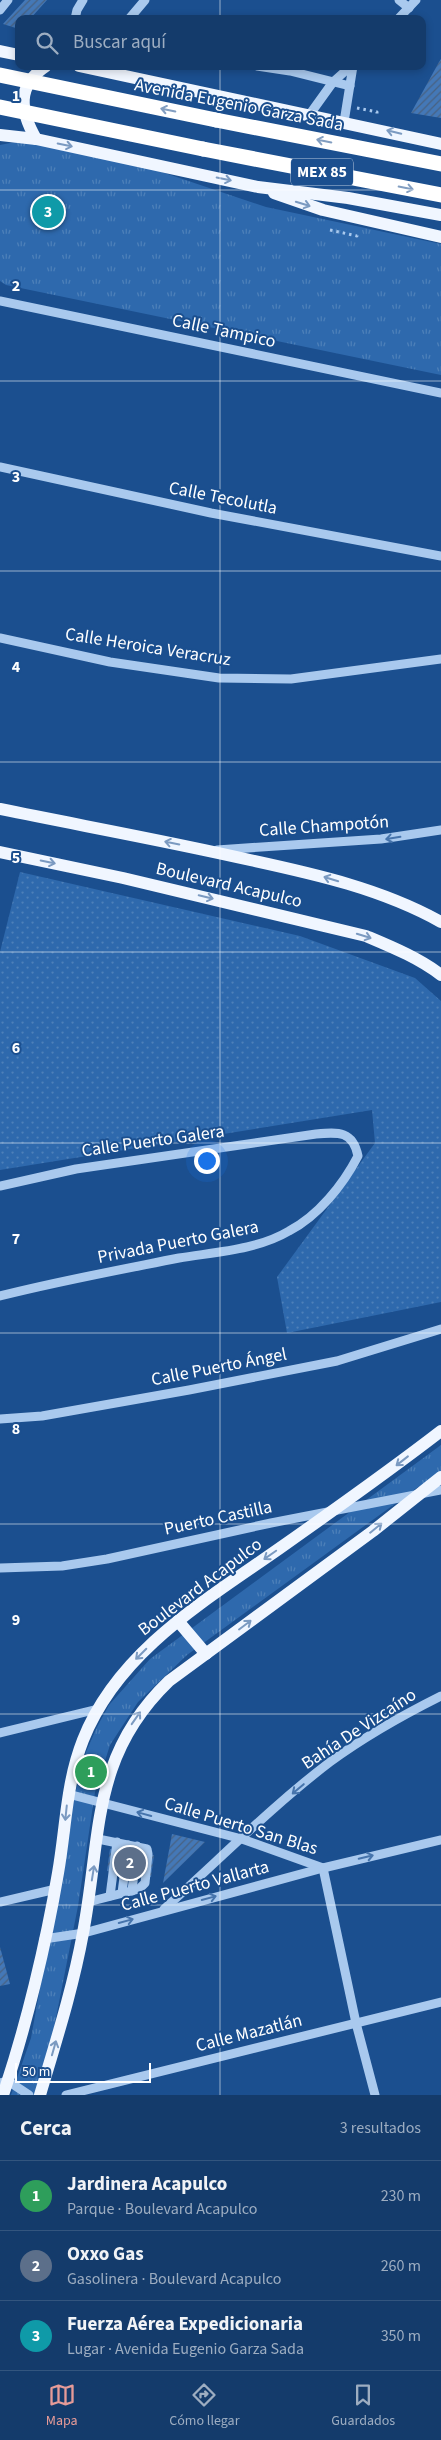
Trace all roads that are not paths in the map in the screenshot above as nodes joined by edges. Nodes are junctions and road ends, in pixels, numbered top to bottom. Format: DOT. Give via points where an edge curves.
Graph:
graph roads {
  1 [pos="8,0"];
  2 [pos="84,0"];
  3 [pos="145,0"];
  4 [pos="399,0"];
  5 [pos="416,0"];
  6 [pos="409,8"];
  7 [pos="0,10"];
  8 [pos="76,15"];
  9 [pos="132,15"];
  10 [pos="402,15"];
  11 [pos="0,51"];
  12 [pos="15,53"];
  13 [pos="41,70"];
  14 [pos="98,70"];
  15 [pos="283,70"];
  16 [pos="347,70"];
  17 [pos="352,70"];
  18 [pos="0,75"];
  19 [pos="332,82"];
  20 [pos="350,86"];
  21 [pos="0,107"];
  22 [pos="310,114"];
  23 [pos="344,122"];
  24 [pos="0,135"];
  25 [pos="36,139"];
  26 [pos="441,144"];
  27 [pos="441,164"];
  28 [pos="258,187"];
  29 [pos="441,195"];
  30 [pos="441,215"];
  31 [pos="441,237"];
  32 [pos="0,301"];
  33 [pos="441,393"];
  34 [pos="0,467"];
  35 [pos="441,556"];
  36 [pos="0,638"];
  37 [pos="441,659"];
  38 [pos="0,809"];
  39 [pos="441,830"];
  40 [pos="208,850"];
  41 [pos="0,852"];
  42 [pos="441,922"];
  43 [pos="441,975"];
  44 [pos="358,1156"];
  45 [pos="0,1186"];
  46 [pos="0,1296"];
  47 [pos="441,1329"];
  48 [pos="0,1419"];
  49 [pos="441,1431"];
  50 [pos="441,1477"];
  51 [pos="441,1490"];
  52 [pos="414,1496"];
  53 [pos="330,1513"];
  54 [pos="0,1568"];
  55 [pos="178,1621"];
  56 [pos="206,1654"];
  57 [pos="441,1696"];
  58 [pos="98,1708"];
  59 [pos="0,1733"];
  60 [pos="68,1794"];
  61 [pos="102,1802"];
  62 [pos="98,1839"];
  63 [pos="242,1839"];
  64 [pos="441,1840"];
  65 [pos="116,1842"];
  66 [pos="133,1845"];
  67 [pos="323,1868"];
  68 [pos="56,1889"];
  69 [pos="122,1893"];
  70 [pos="110,1896"];
  71 [pos="0,1902"];
  72 [pos="88,1902"];
  73 [pos="162,1911"];
  74 [pos="84,1932"];
  75 [pos="44,1940"];
  76 [pos="441,2002"];
  77 [pos="356,2023"];
  78 [pos="4,2082"];
  79 [pos="3,2095"];
  80 [pos="28,2095"];
  81 [pos="40,2095"];
  82 [pos="66,2095"];
  83 [pos="375,2095"];
  1 -- 7 [label="street"];
  2 -- 8 [label="street"];
  3 -- 9 [label="street"];
  4 -- 6 [label="street"];
  5 -- 6 [label="street"];
  6 -- 10 [label="street"];
  11 -- 12 [label="main road"];
  13 -- 25 [label="main road" via="33,77 23,101 25,119"];
  14 -- 22 [label="main road"];
  15 -- 19 [label="street"];
  16 -- 19 [label="street"];
  17 -- 20 [label="street"];
  27 -- 18 [label="highway, Avenida Eugenio Garza Sada / MEX 85, one-way, bridge"];
  19 -- 20 [label="street"];
  19 -- 22 [label="street"];
  20 -- 23 [label="street"];
  21 -- 29 [label="highway, MEX 85, one-way, bridge"];
  22 -- 23 [label="main road"];
  26 -- 23 [label="main road, one-way"];
  24 -- 25 [label="main road"];
  25 -- 28 [label="main road, one-way"];
  28 -- 30 [label="main road" via="348,198"];
  28 -- 31 [label="main road, one-way" via="322,210"];
  32 -- 33 [label="street, Calle Tampico"];
  34 -- 35 [label="street, Calle Tecolutla" via="211,513"];
  36 -- 37 [label="street, Calle Heroica Veracruz" via="110,662 219,678 291,679"];
  40 -- 38 [label="main road, Boulevard Acapulco, one-way"];
  39 -- 40 [label="street, Calle Champotón, one-way" via="381,839"];
  42 -- 40 [label="main road, Boulevard Acapulco, one-way" via="411,906 326,877"];
  41 -- 43 [label="main road, Boulevard Acapulco, one-way" via="366,936 430,966"];
  44 -- 45 [label="street, Calle Puerto Galera" via="356,1143 348,1137 335,1133 316,1134 76,1169"];
  44 -- 46 [label="street, Privada Puerto Galera" via="340,1184 313,1214 290,1231 264,1243 106,1272"];
  47 -- 48 [label="street, Calle Puerto Ángel" via="337,1361 42,1416"];
  49 -- 53 [label="main road, Boulevard Acapulco, one-way"];
  50 -- 52 [label="main road"];
  51 -- 52 [label="street, Puerto Castilla"];
  52 -- 53 [label="street, Puerto Castilla"];
  56 -- 52 [label="main road, one-way" via="373,1531"];
  53 -- 54 [label="street, Puerto Castilla" via="107,1559 62,1566"];
  53 -- 55 [label="main road, Boulevard Acapulco, one-way"];
  55 -- 56 [label="main road"];
  55 -- 58 [label="main road, Boulevard Acapulco, one-way" via="136,1659"];
  61 -- 56 [label="main road, one-way" via="121,1742 142,1710 169,1681"];
  57 -- 63 [label="street, Bahía De Vizcaíno, one-way" via="382,1728 330,1762"];
  58 -- 59 [label="street"];
  58 -- 60 [label="main road, Boulevard Acapulco" via="79,1751"];
  60 -- 61 [label="street, Calle Puerto San Blas"];
  60 -- 68 [label="main road, Boulevard Acapulco, one-way"];
  61 -- 62 [label="main road"];
  63 -- 61 [label="street, Calle Puerto San Blas, one-way"];
  62 -- 65 [label="street"];
  72 -- 62 [label="main road, one-way"];
  63 -- 67 [label="street, Calle Puerto San Blas"];
  63 -- 73 [label="street, Bahía De Vizcaíno"];
  67 -- 64 [label="street, Calle Puerto Vallarta, one-way"];
  65 -- 66 [label="street"];
  65 -- 70 [label="street"];
  66 -- 69 [label="street"];
  66 -- 69 [label="street" via="148,1851 145,1883 139,1889"];
  73 -- 67 [label="street, Calle Puerto Vallarta, one-way"];
  67 -- 77 [label="street, Calle Puerto San Blas"];
  68 -- 71 [label="street"];
  68 -- 75 [label="main road, Boulevard Acapulco"];
  69 -- 70 [label="street"];
  70 -- 72 [label="street"];
  72 -- 74 [label="main road"];
  74 -- 73 [label="street, Calle Puerto Vallarta, one-way"];
  74 -- 75 [label="street, Calle Puerto Vallarta"];
  81 -- 74 [label="main road, one-way"];
  75 -- 78 [label="main road, Boulevard Acapulco"];
  76 -- 77 [label="street, Calle Mazatlán"];
  77 -- 82 [label="street, Calle Mazatlán"];
  77 -- 83 [label="street, Calle Puerto San Blas"];
  78 -- 79 [label="main road, Boulevard Acapulco"];
  78 -- 80 [label="street"];
}
